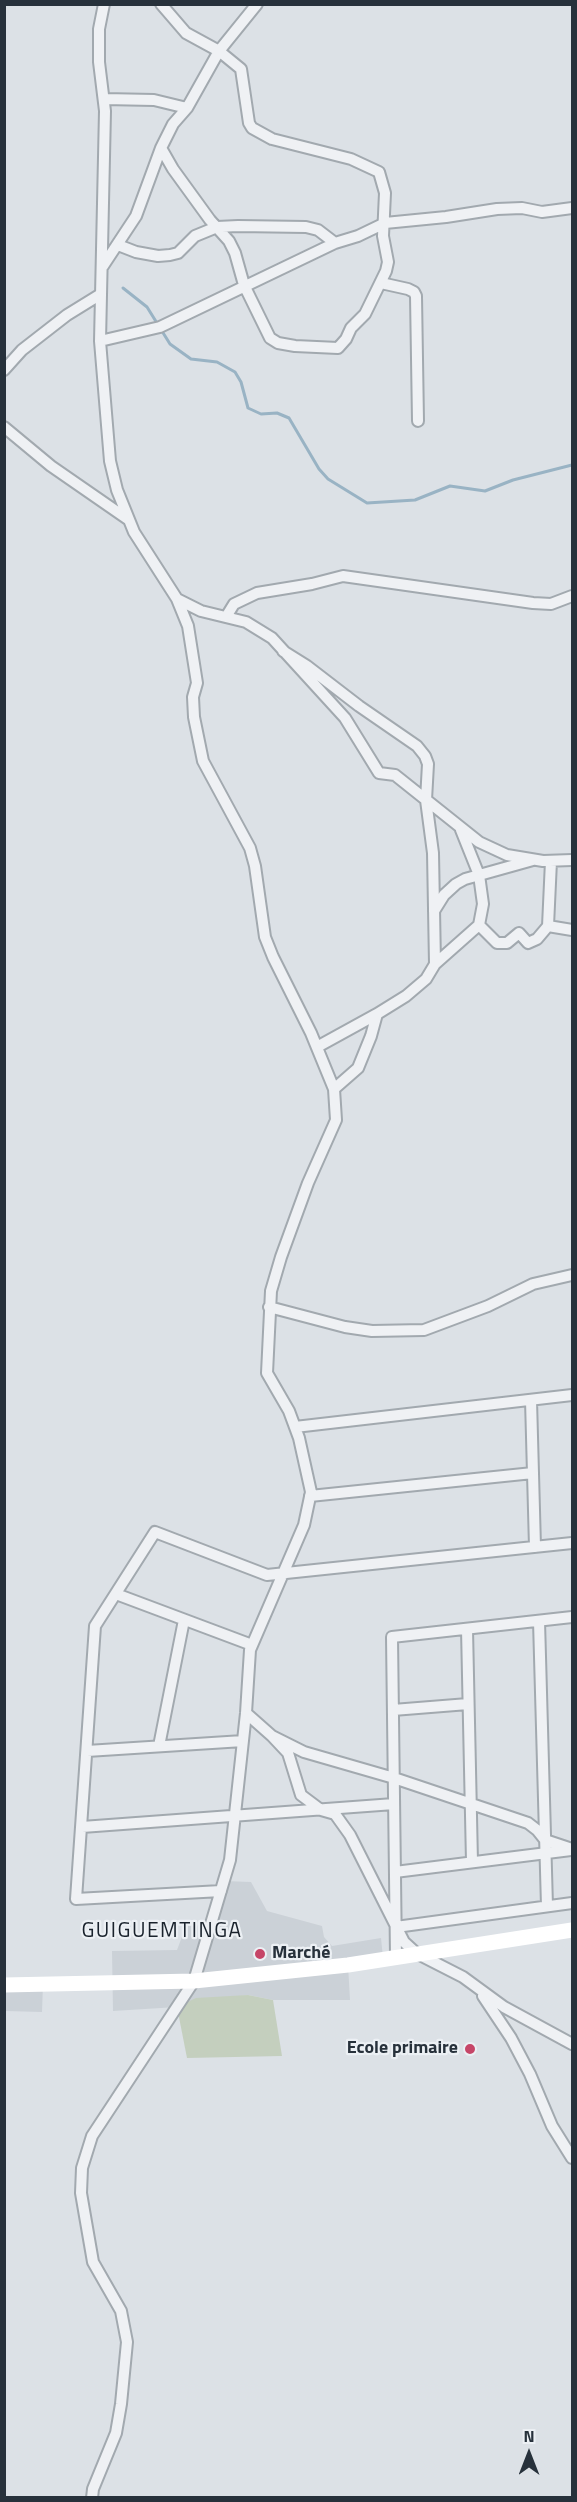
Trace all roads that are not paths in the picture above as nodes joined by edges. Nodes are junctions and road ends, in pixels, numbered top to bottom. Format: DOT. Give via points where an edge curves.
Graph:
graph roads {
  1 [pos="104,4"];
  2 [pos="161,4"];
  3 [pos="256,4"];
  4 [pos="219,51"];
  5 [pos="104,99"];
  6 [pos="187,108"];
  7 [pos="160,148"];
  8 [pos="573,208"];
  9 [pos="385,224"];
  10 [pos="217,227"];
  11 [pos="335,243"];
  12 [pos="118,245"];
  13 [pos="103,266"];
  14 [pos="381,282"];
  15 [pos="244,285"];
  16 [pos="102,294"];
  17 [pos="100,341"];
  18 [pos="5,368"];
  19 [pos="418,422"];
  20 [pos="4,427"];
  21 [pos="129,520"];
  22 [pos="573,596"];
  23 [pos="177,599"];
  24 [pos="226,617"];
  25 [pos="283,651"];
  26 [pos="426,800"];
  27 [pos="461,830"];
  28 [pos="534,860"];
  29 [pos="573,860"];
  30 [pos="551,861"];
  31 [pos="479,875"];
  32 [pos="434,911"];
  33 [pos="478,924"];
  34 [pos="548,926"];
  35 [pos="573,930"];
  36 [pos="435,964"];
  37 [pos="377,1014"];
  38 [pos="317,1047"];
  39 [pos="334,1089"];
  40 [pos="573,1275"];
  41 [pos="269,1307"];
  42 [pos="573,1395"];
  43 [pos="531,1400"];
  44 [pos="295,1427"];
  45 [pos="533,1473"];
  46 [pos="310,1496"];
  47 [pos="573,1543"];
  48 [pos="535,1546"];
  49 [pos="284,1573"];
  50 [pos="116,1594"];
  51 [pos="573,1617"];
  52 [pos="184,1620"];
  53 [pos="539,1621"];
  54 [pos="467,1629"];
  55 [pos="252,1645"];
  56 [pos="468,1704"];
  57 [pos="393,1710"];
  58 [pos="246,1713"];
  59 [pos="272,1736"];
  60 [pos="243,1740"];
  61 [pos="159,1746"];
  62 [pos="87,1751"];
  63 [pos="394,1778"];
  64 [pos="394,1804"];
  65 [pos="470,1804"];
  66 [pos="321,1810"];
  67 [pos="235,1816"];
  68 [pos="81,1827"];
  69 [pos="545,1840"];
  70 [pos="573,1849"];
  71 [pos="546,1853"];
  72 [pos="472,1862"];
  73 [pos="395,1872"];
  74 [pos="221,1891"];
  75 [pos="573,1903"];
  76 [pos="547,1906"];
  77 [pos="396,1927"];
  78 [pos="573,1930"];
  79 [pos="416,1953"];
  80 [pos="396,1956"];
  81 [pos="194,1981"];
  82 [pos="4,1984"];
  83 [pos="478,1989"];
  84 [pos="573,2044"];
  85 [pos="573,2158"];
  86 [pos="92,2498"];
  1 -- 5 [label="street" via="99,62"];
  2 -- 4 [label="street" via="186,33"];
  3 -- 4 [label="street"];
  4 -- 6 [label="street"];
  4 -- 9 [label="street" via="241,69 252,128 272,139 351,159 379,172 385,193"];
  5 -- 6 [label="street" via="154,100"];
  5 -- 13 [label="street"];
  6 -- 7 [label="street"];
  7 -- 10 [label="street" via="172,170"];
  7 -- 12 [label="street" via="138,211"];
  8 -- 9 [label="street" via="542,212 496,208"];
  9 -- 11 [label="street"];
  9 -- 14 [label="street" via="383,241 388,262"];
  10 -- 11 [label="street" via="306,227 318,230"];
  10 -- 12 [label="street" via="195,236 178,253 170,255 136,252"];
  10 -- 15 [label="street" via="230,241"];
  11 -- 15 [label="street"];
  12 -- 13 [label="street"];
  13 -- 16 [label="street"];
  14 -- 15 [label="street" via="365,314 338,348 278,343 270,338"];
  14 -- 19 [label="street" via="408,289 416,296"];
  15 -- 17 [label="street" via="160,327"];
  16 -- 17 [label="street"];
  16 -- 18 [label="street" via="67,315"];
  17 -- 21 [label="street" via="110,461"];
  20 -- 21 [label="street" via="51,466"];
  21 -- 23 [label="street"];
  22 -- 24 [label="street" via="551,604 533,603 343,576 257,593 234,604"];
  23 -- 24 [label="street" via="195,609"];
  23 -- 38 [label="street" via="191,642 197,683 194,717 203,761 250,848 266,937"];
  24 -- 25 [label="street" via="265,633"];
  25 -- 26 [label="street" via="345,718 379,773 395,776"];
  25 -- 26 [label="street" via="417,746 428,764"];
  26 -- 27 [label="street"];
  26 -- 32 [label="street" via="433,853"];
  27 -- 28 [label="street" via="507,855"];
  27 -- 31 [label="street"];
  28 -- 30 [label="street"];
  28 -- 31 [label="street"];
  29 -- 30 [label="street"];
  30 -- 34 [label="street"];
  31 -- 32 [label="street" via="456,884"];
  31 -- 33 [label="street" via="483,904"];
  32 -- 36 [label="street"];
  33 -- 34 [label="street" via="497,944 503,945 519,933 525,941 533,942"];
  33 -- 36 [label="street"];
  34 -- 35 [label="street"];
  36 -- 37 [label="street" via="426,979"];
  37 -- 38 [label="street"];
  37 -- 39 [label="street" via="358,1068"];
  38 -- 39 [label="street"];
  39 -- 41 [label="street" via="334,1130 308,1183 280,1257"];
  40 -- 41 [label="street" via="533,1284 424,1330 372,1331"];
  41 -- 44 [label="street" via="267,1373"];
  42 -- 43 [label="street"];
  43 -- 44 [label="street"];
  43 -- 45 [label="street"];
  44 -- 46 [label="street"];
  45 -- 46 [label="street"];
  45 -- 48 [label="street"];
  46 -- 49 [label="street" via="304,1524"];
  47 -- 48 [label="street"];
  48 -- 49 [label="street"];
  49 -- 50 [label="street" via="267,1575 155,1532"];
  49 -- 55 [label="street"];
  50 -- 52 [label="street"];
  50 -- 62 [label="street" via="95,1626"];
  51 -- 53 [label="street"];
  52 -- 55 [label="street"];
  52 -- 61 [label="street"];
  53 -- 54 [label="street"];
  53 -- 69 [label="street"];
  54 -- 56 [label="street"];
  54 -- 57 [label="street" via="392,1637"];
  55 -- 58 [label="street"];
  56 -- 57 [label="street"];
  56 -- 65 [label="street"];
  57 -- 63 [label="street"];
  58 -- 59 [label="street"];
  58 -- 60 [label="street"];
  59 -- 63 [label="street" via="304,1752"];
  59 -- 66 [label="street" via="288,1753 301,1795"];
  60 -- 61 [label="street"];
  60 -- 67 [label="street"];
  61 -- 62 [label="street"];
  62 -- 68 [label="street"];
  63 -- 64 [label="street"];
  63 -- 65 [label="street"];
  64 -- 66 [label="street"];
  64 -- 73 [label="street"];
  65 -- 69 [label="street" via="528,1823"];
  65 -- 72 [label="street"];
  66 -- 67 [label="street"];
  66 -- 77 [label="street" via="335,1814 350,1835"];
  67 -- 68 [label="street"];
  67 -- 74 [label="street" via="230,1860"];
  68 -- 74 [label="street" via="76,1899"];
  69 -- 70 [label="street"];
  69 -- 71 [label="street"];
  70 -- 71 [label="street"];
  71 -- 72 [label="street"];
  71 -- 76 [label="street"];
  72 -- 73 [label="street"];
  73 -- 77 [label="street"];
  74 -- 81 [label="street"];
  75 -- 76 [label="street"];
  76 -- 77 [label="street"];
  77 -- 79 [label="street"];
  77 -- 80 [label="street"];
  78 -- 79 [label="street"];
  79 -- 80 [label="street"];
  79 -- 83 [label="street"];
  80 -- 81 [label="street" via="348,1965"];
  81 -- 82 [label="street"];
  81 -- 86 [label="street" via="92,2136 82,2168 81,2193 93,2262 121,2311 127,2342 116,2433"];
  83 -- 84 [label="street"];
  83 -- 85 [label="street" via="511,2038 552,2126"];
}
